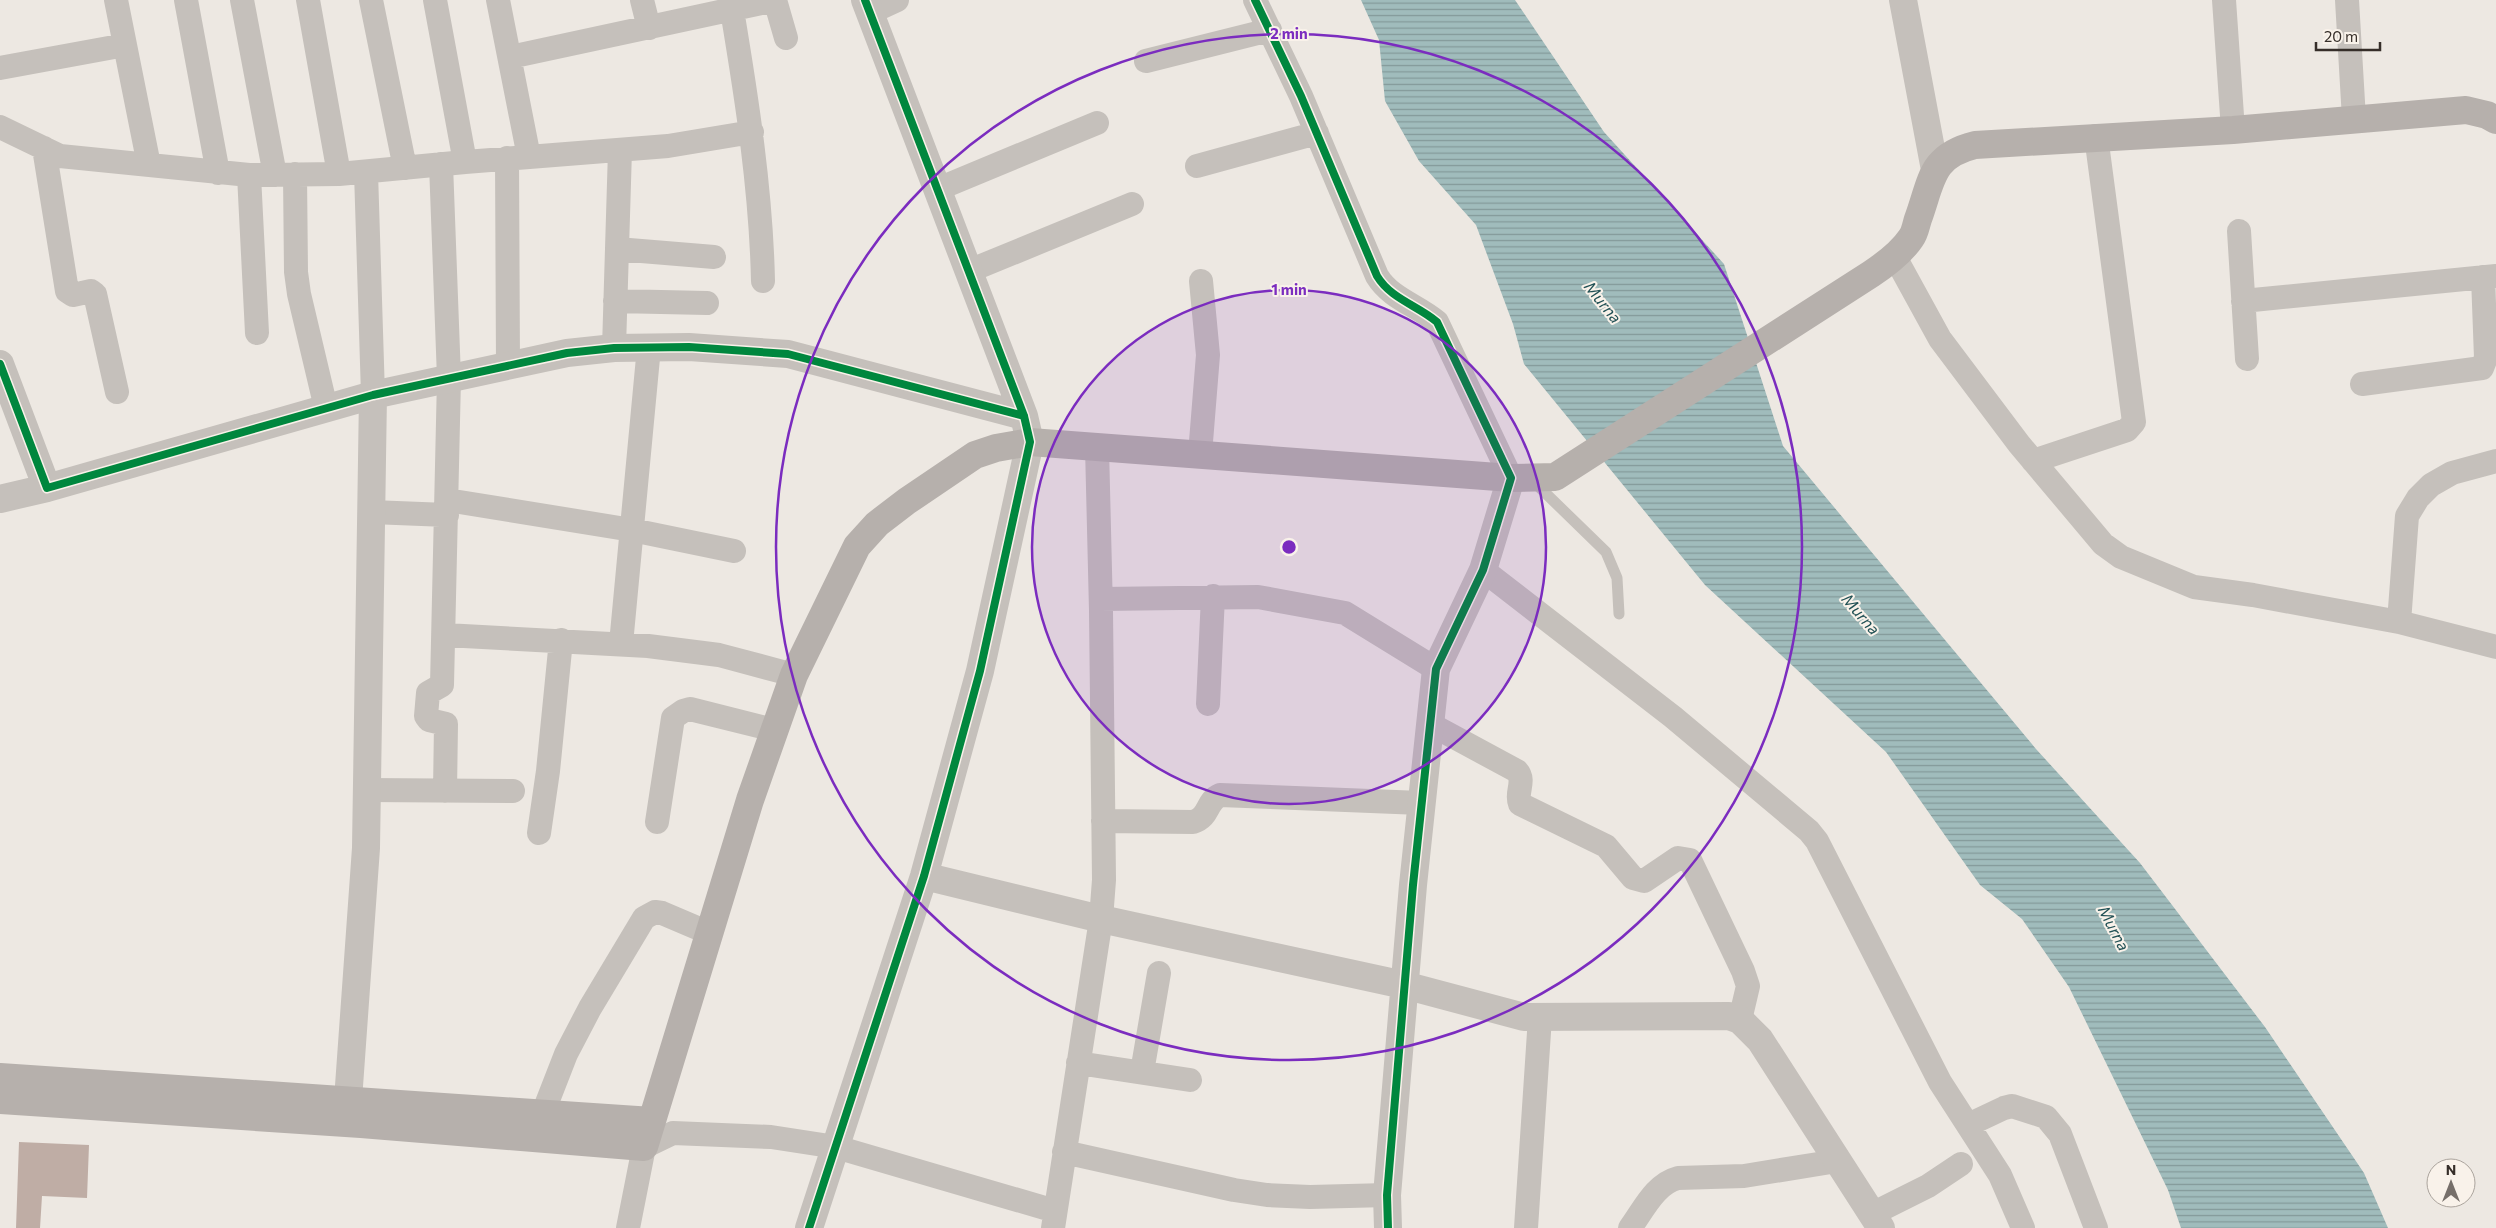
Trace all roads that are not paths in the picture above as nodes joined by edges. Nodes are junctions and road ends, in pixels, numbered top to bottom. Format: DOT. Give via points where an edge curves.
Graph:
graph roads {
  1 [pos="116,0"];
  2 [pos="186,0"];
  3 [pos="242,0"];
  4 [pos="308,0"];
  5 [pos="371,0"];
  6 [pos="435,0"];
  7 [pos="498,0"];
  8 [pos="642,0"];
  9 [pos="775,0"];
  10 [pos="897,0"];
  11 [pos="1255,0"];
  12 [pos="1903,0"];
  13 [pos="2224,0"];
  14 [pos="2347,0"];
  15 [pos="868,6"];
  16 [pos="732,10"];
  17 [pos="649,28"];
  18 [pos="1270,30"];
  19 [pos="786,38"];
  20 [pos="125,45"];
  21 [pos="510,57"];
  22 [pos="1146,61"];
  23 [pos="0,68"];
  24 [pos="2354,119"];
  25 [pos="2496,120"];
  26 [pos="1097,123"];
  27 [pos="0,127"];
  28 [pos="2233,130"];
  29 [pos="752,132"];
  30 [pos="1316,134"];
  31 [pos="2096,136"];
  32 [pos="44,148"];
  33 [pos="620,150"];
  34 [pos="518,157"];
  35 [pos="464,162"];
  36 [pos="441,164"];
  37 [pos="149,165"];
  38 [pos="1197,166"];
  39 [pos="405,168"];
  40 [pos="1935,170"];
  41 [pos="218,172"];
  42 [pos="366,172"];
  43 [pos="285,174"];
  44 [pos="339,174"];
  45 [pos="249,175"];
  46 [pos="938,189"];
  47 [pos="1132,204"];
  48 [pos="2239,231"];
  49 [pos="617,249"];
  50 [pos="714,257"];
  51 [pos="1894,257"];
  52 [pos="969,270"];
  53 [pos="2489,277"];
  54 [pos="763,281"];
  55 [pos="1201,281"];
  56 [pos="615,301"];
  57 [pos="2243,301"];
  58 [pos="707,303"];
  59 [pos="257,333"];
  60 [pos="649,347"];
  61 [pos="614,348"];
  62 [pos="2247,359"];
  63 [pos="0,364"];
  64 [pos="508,366"];
  65 [pos="450,378"];
  66 [pos="2362,384"];
  67 [pos="117,392"];
  68 [pos="373,395"];
  69 [pos="326,408"];
  70 [pos="1027,429"];
  71 [pos="1097,447"];
  72 [pos="1200,454"];
  73 [pos="2033,461"];
  74 [pos="2496,461"];
  75 [pos="1532,477"];
  76 [pos="47,488"];
  77 [pos="0,499"];
  78 [pos="447,508"];
  79 [pos="371,512"];
  80 [pos="632,530"];
  81 [pos="734,551"];
  82 [pos="1482,570"];
  83 [pos="1213,596"];
  84 [pos="1101,599"];
  85 [pos="1619,614"];
  86 [pos="2399,622"];
  87 [pos="445,635"];
  88 [pos="561,640"];
  89 [pos="621,644"];
  90 [pos="2496,647"];
  91 [pos="1436,669"];
  92 [pos="794,675"];
  93 [pos="1208,704"];
  94 [pos="1430,724"];
  95 [pos="774,730"];
  96 [pos="367,790"];
  97 [pos="445,791"];
  98 [pos="513,792"];
  99 [pos="1421,803"];
  100 [pos="1103,821"];
  101 [pos="657,822"];
  102 [pos="539,833"];
  103 [pos="924,876"];
  104 [pos="1101,919"];
  105 [pos="709,933"];
  106 [pos="1159,973"];
  107 [pos="1404,985"];
  108 [pos="1540,1017"];
  109 [pos="1740,1020"];
  110 [pos="1078,1063"];
  111 [pos="1142,1072"];
  112 [pos="0,1077"];
  113 [pos="1190,1080"];
  114 [pos="77,1094"];
  115 [pos="0,1100"];
  116 [pos="348,1100"];
  117 [pos="543,1113"];
  118 [pos="1968,1124"];
  119 [pos="663,1127"];
  120 [pos="644,1147"];
  121 [pos="836,1147"];
  122 [pos="1064,1152"];
  123 [pos="1837,1161"];
  124 [pos="1961,1164"];
  125 [pos="1387,1195"];
  126 [pos="1054,1219"];
  127 [pos="1877,1221"];
  128 [pos="628,1228"];
  129 [pos="809,1228"];
  130 [pos="1388,1228"];
  131 [pos="1526,1228"];
  132 [pos="1630,1228"];
  133 [pos="2023,1228"];
  134 [pos="2096,1228"];
  1 -- 20 [label="street"];
  2 -- 41 [label="street"];
  3 -- 43 [label="street"];
  4 -- 44 [label="street"];
  5 -- 39 [label="street"];
  6 -- 35 [label="street"];
  7 -- 21 [label="street"];
  8 -- 17 [label="street"];
  9 -- 16 [label="street"];
  9 -- 19 [label="street"];
  10 -- 15 [label="street"];
  11 -- 18 [label="street"];
  12 -- 40 [label="street"];
  13 -- 28 [label="street"];
  14 -- 24 [label="street"];
  15 -- 46 [label="street"];
  16 -- 17 [label="street"];
  16 -- 29 [label="street"];
  17 -- 21 [label="street"];
  18 -- 22 [label="street"];
  18 -- 30 [label="street"];
  20 -- 23 [label="street"];
  20 -- 37 [label="street"];
  21 -- 34 [label="street"];
  24 -- 25 [label="main road" via="2466,110"];
  24 -- 28 [label="main road"];
  26 -- 46 [label="street"];
  27 -- 32 [label="street"];
  28 -- 31 [label="main road"];
  29 -- 33 [label="street" via="668,146"];
  29 -- 54 [label="street"];
  30 -- 38 [label="street"];
  30 -- 75 [label="street" via="1377,276 1392,294 1437,322"];
  31 -- 40 [label="main road" via="1975,145 1946,156"];
  31 -- 73 [label="street" via="2134,422 2127,430"];
  32 -- 37 [label="street" via="60,156"];
  32 -- 67 [label="street" via="67,292 73,295 91,291 95,294"];
  33 -- 34 [label="street"];
  33 -- 49 [label="street"];
  34 -- 35 [label="street"];
  34 -- 64 [label="street"];
  35 -- 36 [label="street"];
  36 -- 39 [label="street"];
  36 -- 65 [label="street"];
  37 -- 41 [label="street"];
  39 -- 42 [label="street"];
  40 -- 51 [label="main road" via="1912,237"];
  41 -- 45 [label="street"];
  42 -- 44 [label="street"];
  42 -- 68 [label="street"];
  43 -- 44 [label="street"];
  43 -- 45 [label="street"];
  43 -- 69 [label="street" via="299,294"];
  45 -- 59 [label="street"];
  46 -- 52 [label="street"];
  47 -- 52 [label="street"];
  48 -- 57 [label="street"];
  49 -- 50 [label="street"];
  49 -- 56 [label="street"];
  51 -- 73 [label="street" via="1940,339"];
  51 -- 75 [label="main road" via="1815,311"];
  52 -- 70 [label="street"];
  53 -- 57 [label="street"];
  53 -- 66 [label="street" via="2486,358 2482,368"];
  55 -- 72 [label="street" via="1208,355"];
  56 -- 58 [label="street"];
  56 -- 61 [label="street"];
  57 -- 62 [label="street"];
  60 -- 61 [label="street"];
  60 -- 70 [label="street" via="689,346 788,354"];
  60 -- 80 [label="street"];
  61 -- 64 [label="street" via="567,353"];
  63 -- 76 [label="street"];
  64 -- 65 [label="street"];
  65 -- 68 [label="street"];
  65 -- 78 [label="street"];
  68 -- 69 [label="street"];
  68 -- 79 [label="street"];
  69 -- 76 [label="street"];
  70 -- 71 [label="main road"];
  70 -- 92 [label="main road" via="996,448 975,455 877,524 857,546"];
  70 -- 103 [label="street" via="980,671"];
  71 -- 72 [label="main road"];
  71 -- 84 [label="street"];
  72 -- 75 [label="main road"];
  73 -- 86 [label="street" via="2103,544 2121,558 2148,570 2194,587"];
  74 -- 86 [label="street" via="2452,473 2431,485 2407,516"];
  75 -- 82 [label="street"];
  75 -- 85 [label="lane" via="1606,552 1616,578"];
  76 -- 77 [label="street"];
  78 -- 79 [label="street"];
  78 -- 80 [label="street"];
  78 -- 87 [label="street"];
  79 -- 96 [label="street"];
  80 -- 81 [label="street"];
  80 -- 89 [label="street"];
  82 -- 91 [label="street"];
  82 -- 118 [label="street" via="1673,716 1809,830 1940,1082"];
  83 -- 84 [label="street"];
  83 -- 91 [label="street" via="1258,597 1345,613"];
  83 -- 93 [label="street"];
  84 -- 100 [label="street"];
  86 -- 90 [label="street"];
  87 -- 88 [label="street"];
  87 -- 97 [label="street" via="442,682 440,688 428,693 426,716 446,726"];
  88 -- 89 [label="street"];
  88 -- 102 [label="street"];
  89 -- 92 [label="street" via="719,656"];
  91 -- 94 [label="street"];
  92 -- 95 [label="main road"];
  94 -- 99 [label="street"];
  94 -- 109 [label="street" via="1517,770 1521,780 1520,804 1596,839 1638,881 1644,881 1678,858 1690,860 1744,971 1748,986"];
  95 -- 101 [label="street" via="690,710 677,714 673,718"];
  95 -- 105 [label="main road"];
  96 -- 97 [label="street"];
  96 -- 116 [label="street" via="366,848"];
  97 -- 98 [label="street"];
  99 -- 100 [label="street" via="1220,795 1204,816 1192,822"];
  99 -- 107 [label="street"];
  100 -- 104 [label="street"];
  103 -- 104 [label="street"];
  103 -- 121 [label="street"];
  104 -- 107 [label="street"];
  104 -- 110 [label="street"];
  105 -- 117 [label="street" via="662,912 644,918 566,1054"];
  105 -- 119 [label="main road"];
  106 -- 111 [label="street"];
  107 -- 108 [label="street" via="1524,1017"];
  107 -- 125 [label="street"];
  108 -- 109 [label="street" via="1729,1016"];
  108 -- 131 [label="street"];
  109 -- 123 [label="street" via="1760,1040"];
  110 -- 111 [label="street"];
  110 -- 122 [label="street"];
  111 -- 113 [label="street"];
  112 -- 114 [label="main road"];
  114 -- 115 [label="main road"];
  114 -- 116 [label="main road"];
  114 -- 120 [label="main road" via="361,1124"];
  116 -- 117 [label="main road"];
  117 -- 119 [label="main road"];
  118 -- 133 [label="street" via="2000,1175"];
  118 -- 134 [label="street" via="2012,1106 2046,1117 2060,1134"];
  119 -- 120 [label="main road"];
  119 -- 121 [label="street"];
  120 -- 128 [label="street"];
  121 -- 126 [label="street"];
  121 -- 129 [label="street"];
  122 -- 125 [label="street" via="1234,1190 1310,1197"];
  122 -- 126 [label="street"];
  123 -- 127 [label="street"];
  123 -- 132 [label="street" via="1744,1176 1668,1181 1658,1189"];
  124 -- 127 [label="street"];
  125 -- 130 [label="street"];
}
